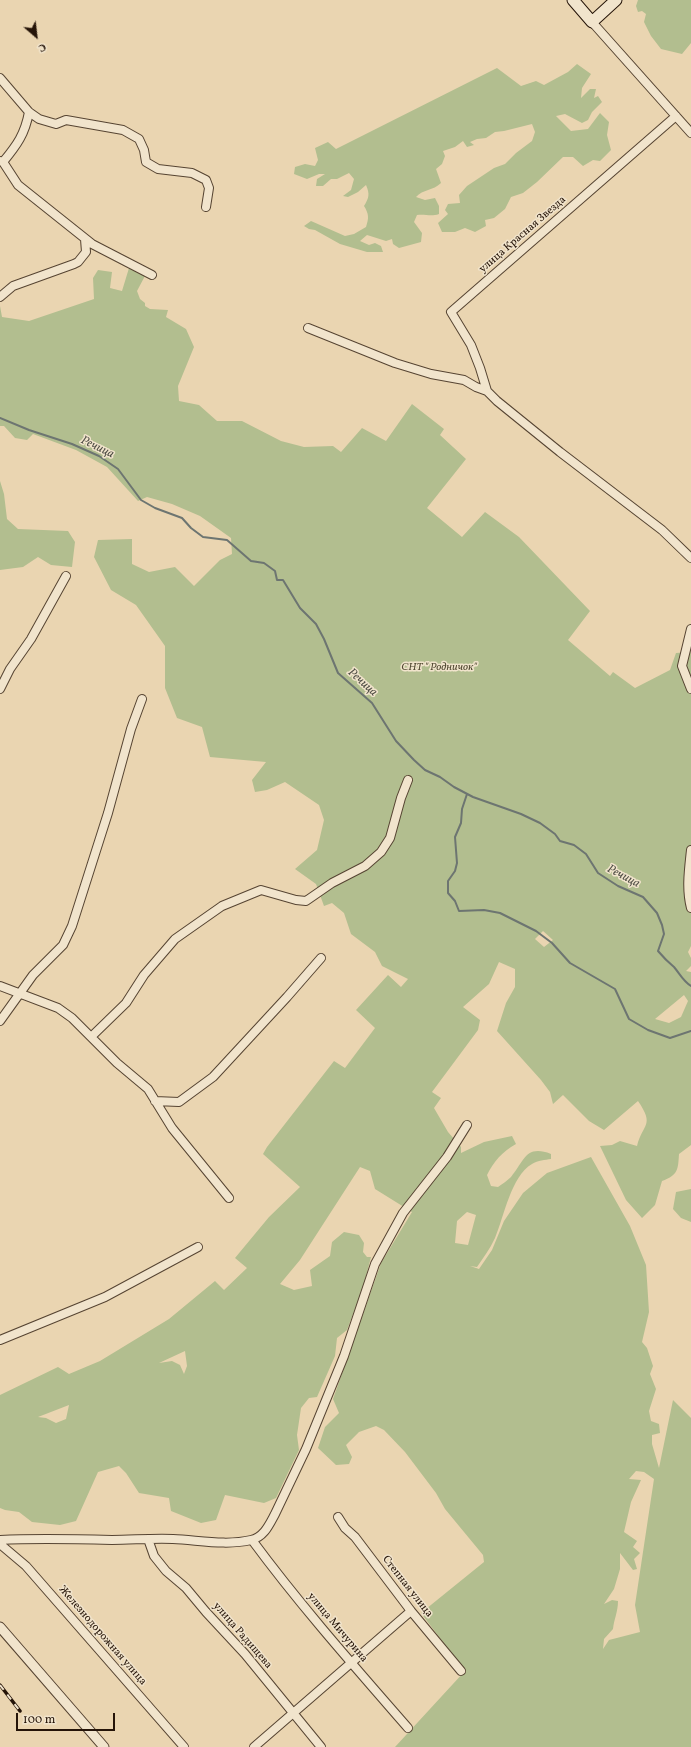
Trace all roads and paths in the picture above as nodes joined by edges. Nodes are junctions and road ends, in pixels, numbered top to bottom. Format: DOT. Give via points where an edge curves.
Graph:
graph roads {
  1 [pos="573,0"];
  2 [pos="616,0"];
  3 [pos="592,22"];
  4 [pos="0,78"];
  5 [pos="29,112"];
  6 [pos="676,116"];
  7 [pos="691,133"];
  8 [pos="2,161"];
  9 [pos="206,207"];
  10 [pos="85,239"];
  11 [pos="152,275"];
  12 [pos="0,297"];
  13 [pos="308,328"];
  14 [pos="487,391"];
  15 [pos="691,558"];
  16 [pos="66,576"];
  17 [pos="691,629"];
  18 [pos="0,689"];
  19 [pos="691,689"];
  20 [pos="142,699"];
  21 [pos="408,780"];
  22 [pos="691,850"];
  23 [pos="691,908"];
  24 [pos="321,958"];
  25 [pos="0,986"];
  26 [pos="20,994"];
  27 [pos="0,1021"];
  28 [pos="90,1037"];
  29 [pos="155,1101"];
  30 [pos="467,1125"];
  31 [pos="229,1198"];
  32 [pos="198,1247"];
  33 [pos="0,1340"];
  34 [pos="338,1517"];
  35 [pos="148,1539"];
  36 [pos="0,1540"];
  37 [pos="252,1540"];
  38 [pos="0,1544"];
  39 [pos="411,1611"];
  40 [pos="0,1627"];
  41 [pos="351,1663"];
  42 [pos="461,1671"];
  43 [pos="292,1714"];
  44 [pos="408,1728"];
  45 [pos="104,1747"];
  46 [pos="184,1747"];
  47 [pos="254,1747"];
  48 [pos="321,1747"];
  1 -- 3 [label="main road"];
  2 -- 3 [label="main road"];
  3 -- 6 [label="street"];
  4 -- 5 [label="street"];
  5 -- 8 [label="street" via="26,127 18,144"];
  5 -- 9 [label="street" via="39,119 56,124 66,120 123,130 139,139 146,162 158,169 192,174 206,180 209,188"];
  6 -- 7 [label="street"];
  6 -- 14 [label="street, улица Красная Звезда" via="451,312 471,345"];
  8 -- 10 [label="street" via="18,185"];
  10 -- 11 [label="street"];
  10 -- 12 [label="street" via="86,252 78,262 13,286"];
  13 -- 14 [label="street, улица Красная Звезда" via="395,363 430,374 464,380"];
  14 -- 15 [label="street, улица Красная Звезда" via="560,452 662,530"];
  16 -- 18 [label="street"];
  17 -- 19 [label="street" via="682,666"];
  20 -- 26 [label="street" via="72,926 63,945 33,975"];
  21 -- 28 [label="street" via="390,838 381,852 365,866 332,883 306,901 261,890 222,906 175,939 144,974 126,1004"];
  22 -- 23 [label="street" via="688,879"];
  24 -- 29 [label="street" via="213,1077 179,1102"];
  25 -- 26 [label="street"];
  26 -- 27 [label="street"];
  26 -- 28 [label="street" via="58,1008"];
  28 -- 29 [label="street" via="148,1089"];
  29 -- 31 [label="street" via="172,1128"];
  30 -- 37 [label="street" via="447,1157 403,1213 375,1264 344,1356 306,1448 269,1527 261,1536"];
  32 -- 33 [label="street" via="104,1297"];
  34 -- 39 [label="street, Степная улица"];
  35 -- 36 [label="street"];
  35 -- 37 [label="street" via="199,1542"];
  35 -- 43 [label="street, улица Радищева" via="154,1556 166,1571 186,1588 245,1654"];
  37 -- 41 [label="street, улица Мичурина"];
  38 -- 46 [label="street, Железнодорожная улица" via="26,1566"];
  39 -- 41 [label="street"];
  39 -- 42 [label="street, Степная улица"];
  40 -- 45 [label="street"];
  41 -- 43 [label="street"];
  41 -- 44 [label="street, улица Мичурина"];
  43 -- 47 [label="street"];
  43 -- 48 [label="street, улица Радищева"];
}
